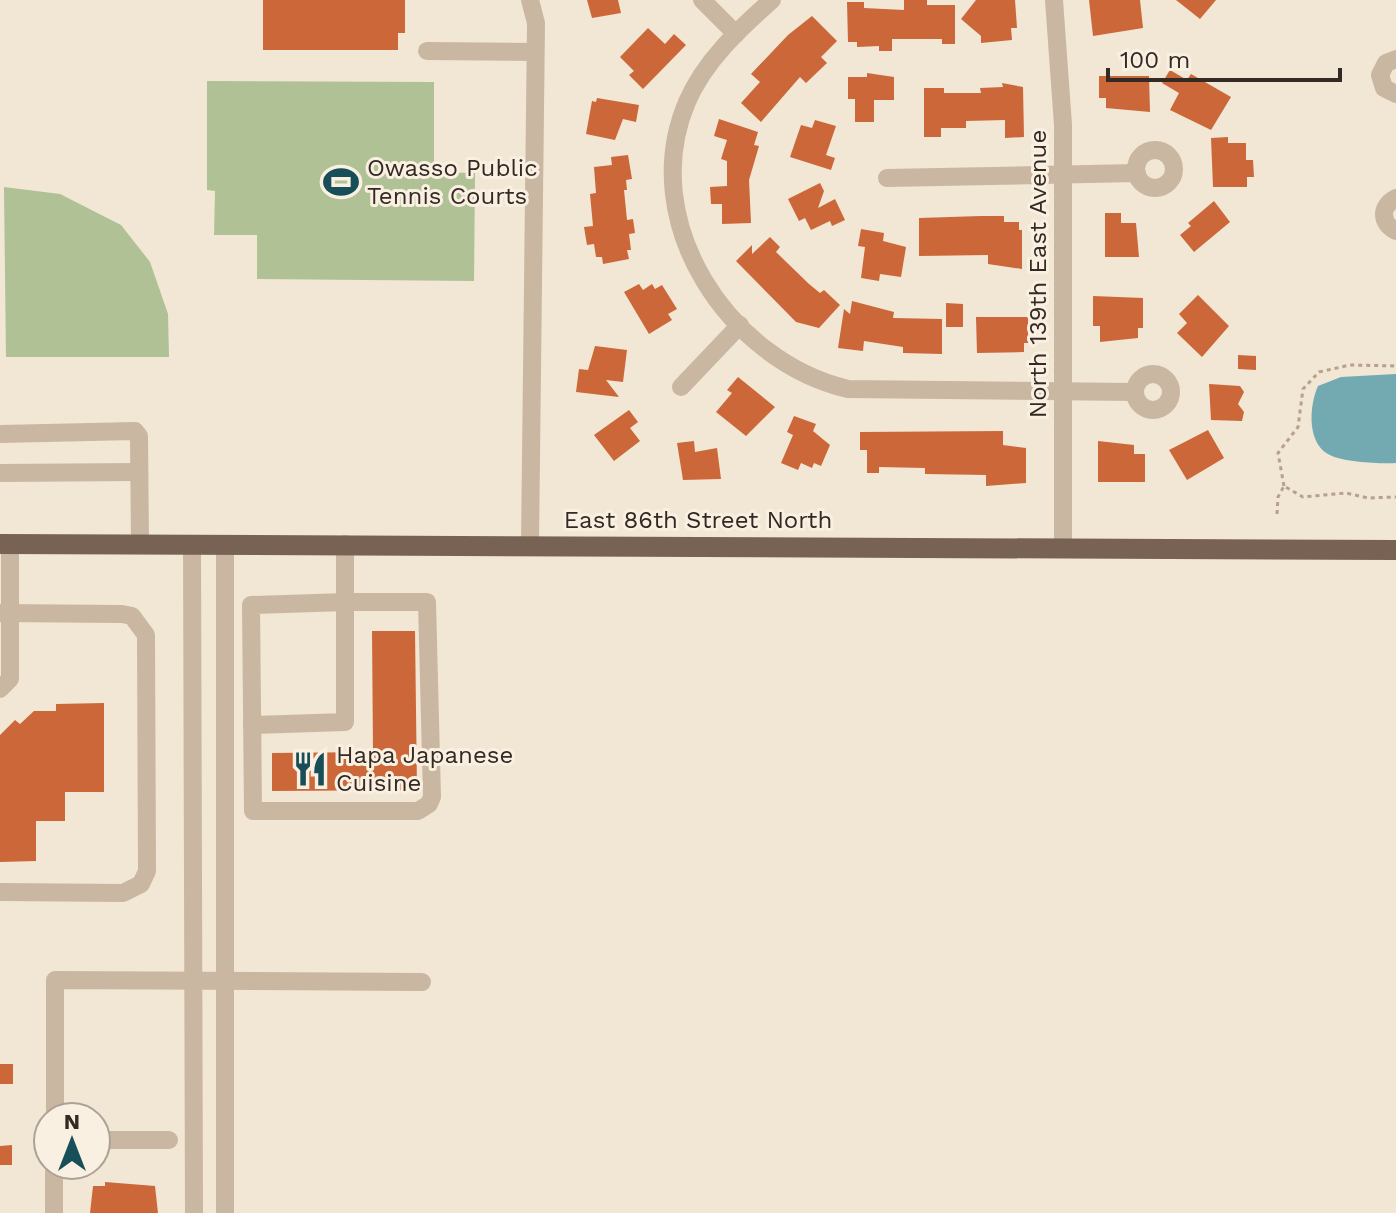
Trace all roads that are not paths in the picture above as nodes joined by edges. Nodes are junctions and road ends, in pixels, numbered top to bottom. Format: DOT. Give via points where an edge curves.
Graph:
graph roads {
  1 [pos="530,0"];
  2 [pos="702,0"];
  3 [pos="772,0"];
  4 [pos="1054,0"];
  5 [pos="736,34"];
  6 [pos="427,51"];
  7 [pos="535,52"];
  8 [pos="1396,59"];
  9 [pos="1396,94"];
  10 [pos="1137,173"];
  11 [pos="1063,177"];
  12 [pos="887,178"];
  13 [pos="1396,198"];
  14 [pos="1396,231"];
  15 [pos="740,325"];
  16 [pos="681,387"];
  17 [pos="1062,392"];
  18 [pos="1134,392"];
  19 [pos="0,434"];
  20 [pos="139,472"];
  21 [pos="0,473"];
  22 [pos="5,544"];
  23 [pos="140,544"];
  24 [pos="192,544"];
  25 [pos="225,544"];
  26 [pos="345,544"];
  27 [pos="530,545"];
  28 [pos="1063,548"];
  29 [pos="1396,550"];
  30 [pos="346,602"];
  31 [pos="6,613"];
  32 [pos="0,689"];
  33 [pos="252,725"];
  34 [pos="0,892"];
  35 [pos="194,982"];
  36 [pos="226,982"];
  37 [pos="422,982"];
  38 [pos="55,1101"];
  39 [pos="112,1140"];
  40 [pos="169,1140"];
  41 [pos="54,1181"];
  42 [pos="54,1213"];
  43 [pos="194,1213"];
  44 [pos="225,1213"];
  1 -- 7 [label="street"];
  2 -- 5 [label="street"];
  3 -- 5 [label="street"];
  4 -- 11 [label="street, North 139th East Avenue"];
  5 -- 15 [label="street" via="707,67 685,105 674,151 674,180 677,217 688,253 704,282"];
  6 -- 7 [label="street"];
  7 -- 27 [label="street"];
  8 -- 9 [label="street" via="1386,63 1380,75 1384,88"];
  10 -- 11 [label="street"];
  11 -- 12 [label="street"];
  11 -- 17 [label="street, North 139th East Avenue"];
  13 -- 14 [label="street" via="1383,214"];
  15 -- 16 [label="street"];
  15 -- 17 [label="street" via="796,369 848,389"];
  17 -- 18 [label="street"];
  17 -- 28 [label="street, North 139th East Avenue"];
  19 -- 20 [label="street" via="135,431"];
  20 -- 21 [label="street"];
  20 -- 23 [label="street"];
  22 -- 23 [label="main road, East 86th Street North"];
  22 -- 31 [label="street"];
  23 -- 24 [label="main road, East 86th Street North"];
  24 -- 25 [label="main road, East 86th Street North"];
  24 -- 35 [label="street"];
  25 -- 26 [label="main road, East 86th Street North"];
  25 -- 36 [label="street"];
  26 -- 27 [label="main road, East 86th Street North"];
  26 -- 30 [label="street"];
  27 -- 28 [label="main road, East 86th Street North"];
  28 -- 29 [label="main road, East 86th Street North"];
  30 -- 33 [label="street" via="345,722"];
  30 -- 33 [label="street" via="251,605"];
  30 -- 33 [label="street" via="427,602 429,804 418,811 253,811"];
  31 -- 32 [label="street" via="10,679"];
  31 -- 34 [label="street" via="122,614 139,622 146,635 147,871 141,884 123,893"];
  35 -- 36 [label="street"];
  35 -- 38 [label="street" via="55,980"];
  35 -- 43 [label="street"];
  36 -- 37 [label="street"];
  36 -- 44 [label="street"];
  39 -- 40 [label="street"];
  41 -- 42 [label="street"];
}
